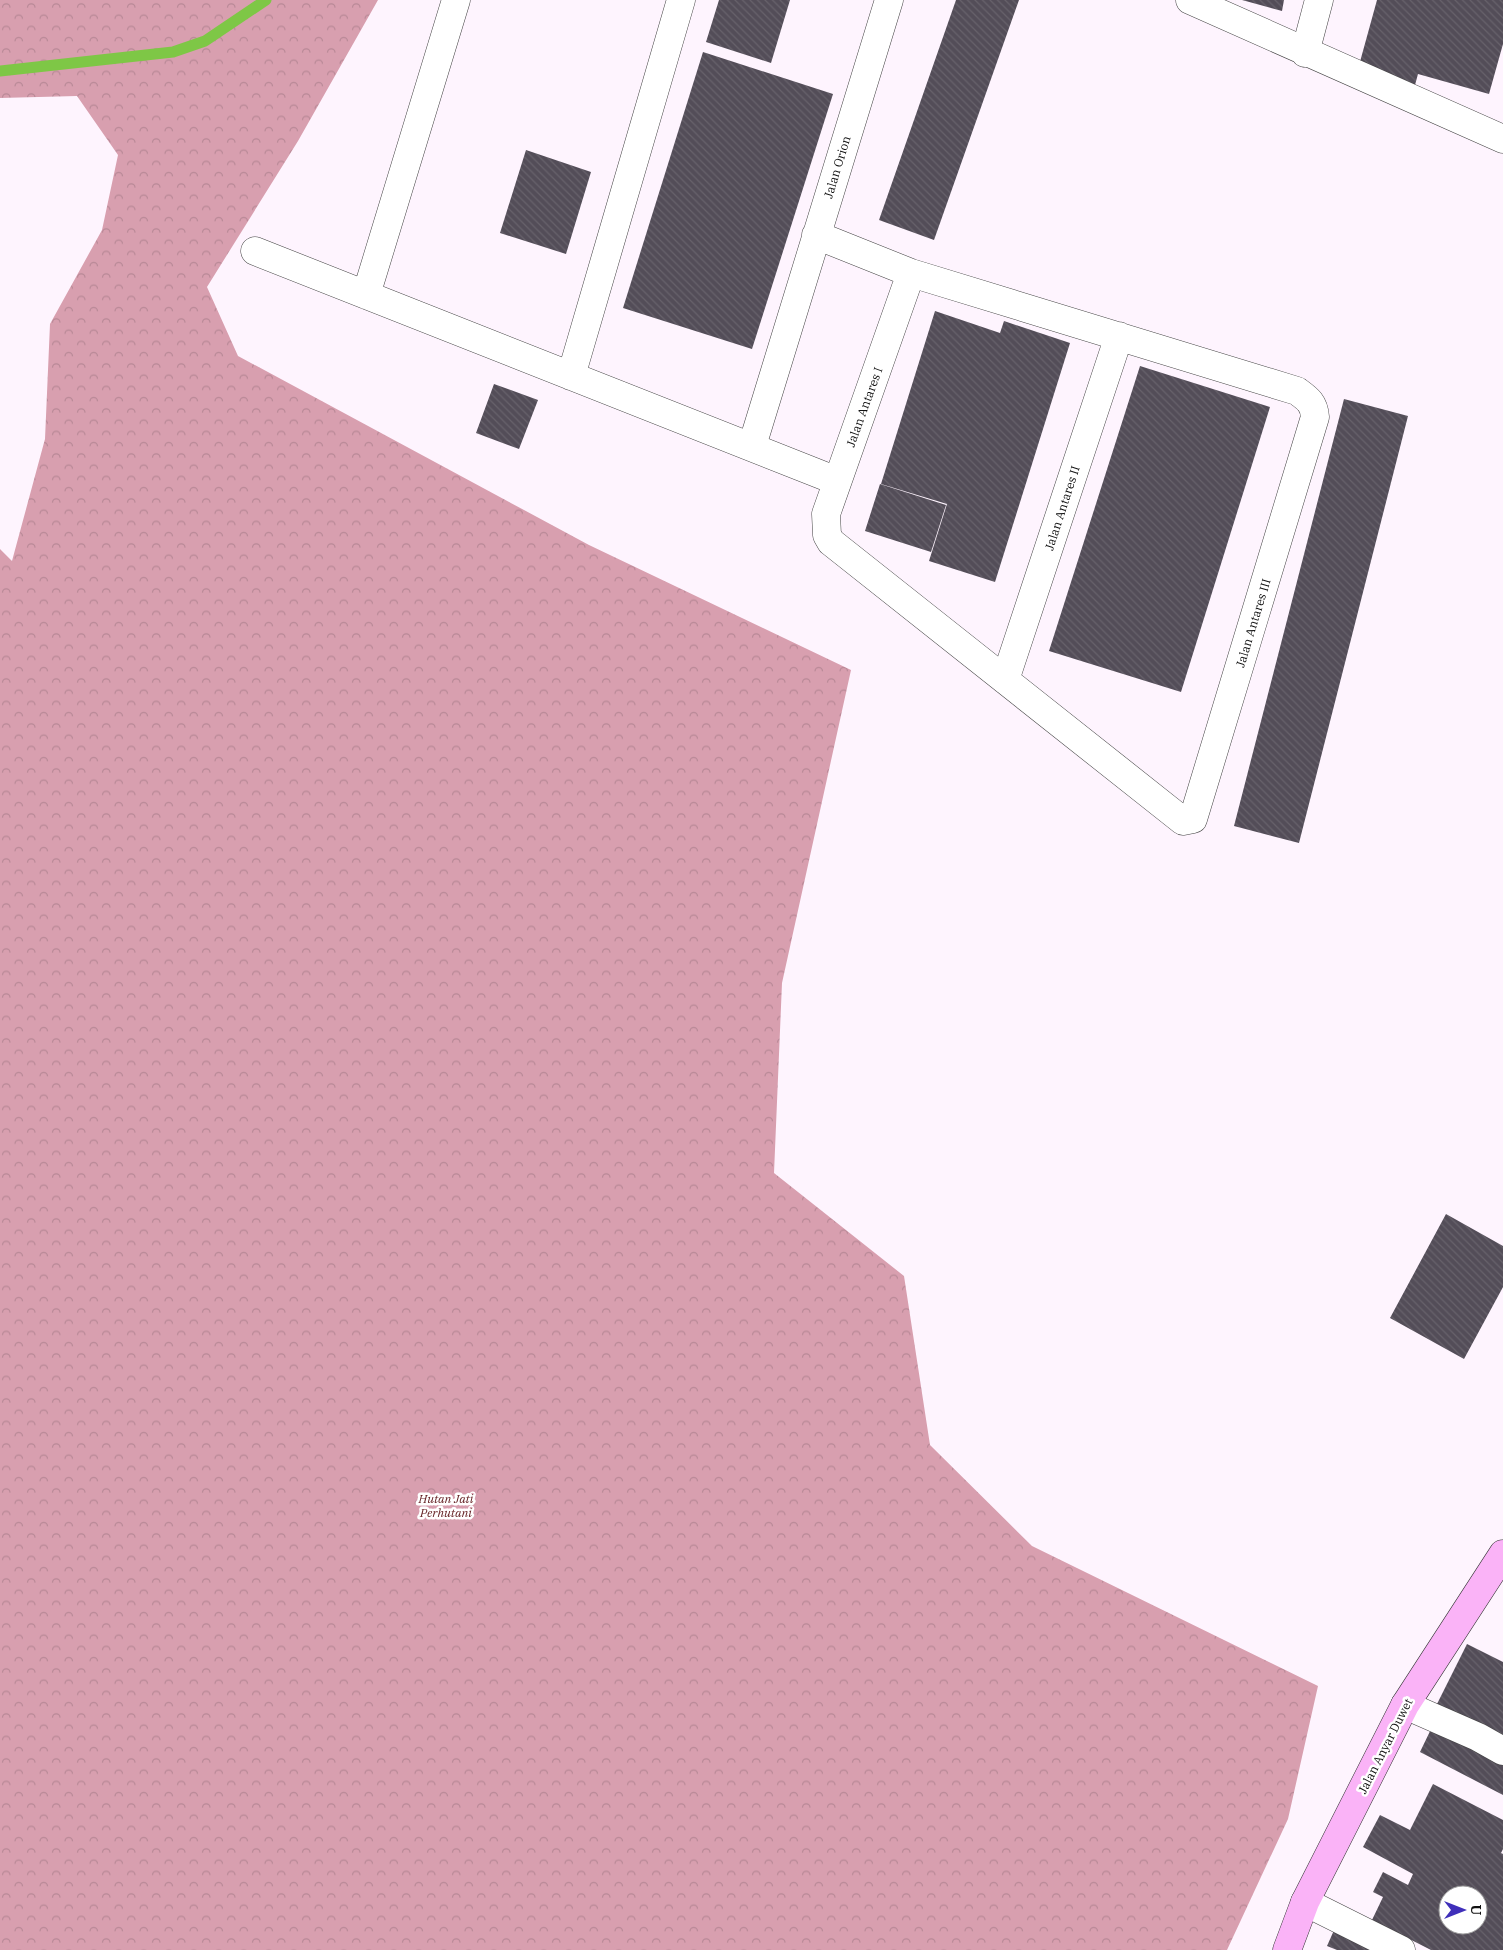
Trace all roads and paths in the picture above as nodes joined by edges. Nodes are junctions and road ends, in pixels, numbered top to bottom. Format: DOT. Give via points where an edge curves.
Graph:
graph roads {
  1 [pos="456,0"];
  2 [pos="681,0"];
  3 [pos="888,0"];
  4 [pos="1190,0"];
  5 [pos="1319,0"];
  6 [pos="1305,53"];
  7 [pos="1503,139"];
  8 [pos="816,235"];
  9 [pos="255,251"];
  10 [pos="911,273"];
  11 [pos="366,294"];
  12 [pos="1118,336"];
  13 [pos="571,376"];
  14 [pos="752,446"];
  15 [pos="838,480"];
  16 [pos="1005,680"];
  17 [pos="1503,1554"];
  18 [pos="1405,1705"];
  19 [pos="1503,1750"];
  20 [pos="1305,1902"];
  21 [pos="1287,1950"];
  22 [pos="1401,1950"];
  1 -- 11 [label="street"];
  2 -- 13 [label="street"];
  3 -- 8 [label="street, Jalan Orion"];
  4 -- 6 [label="street"];
  5 -- 6 [label="street"];
  6 -- 7 [label="street"];
  8 -- 10 [label="street"];
  8 -- 14 [label="street, Jalan Orion"];
  9 -- 11 [label="street"];
  10 -- 12 [label="street"];
  10 -- 15 [label="street, Jalan Antares I"];
  11 -- 13 [label="street"];
  12 -- 16 [label="street, Jalan Antares II"];
  12 -- 16 [label="street, Jalan Antares III" via="1297,391 1315,408 1315,418 1193,819 1183,821"];
  13 -- 14 [label="street"];
  14 -- 15 [label="street"];
  15 -- 16 [label="street, Jalan Antares I" via="826,514 831,542"];
  17 -- 18 [label="street, Jalan Anyar Duwet"];
  18 -- 19 [label="street"];
  18 -- 20 [label="street, Jalan Anyar Duwet"];
  20 -- 21 [label="street, Jalan Anyar Duwet"];
  20 -- 22 [label="street"];
}
